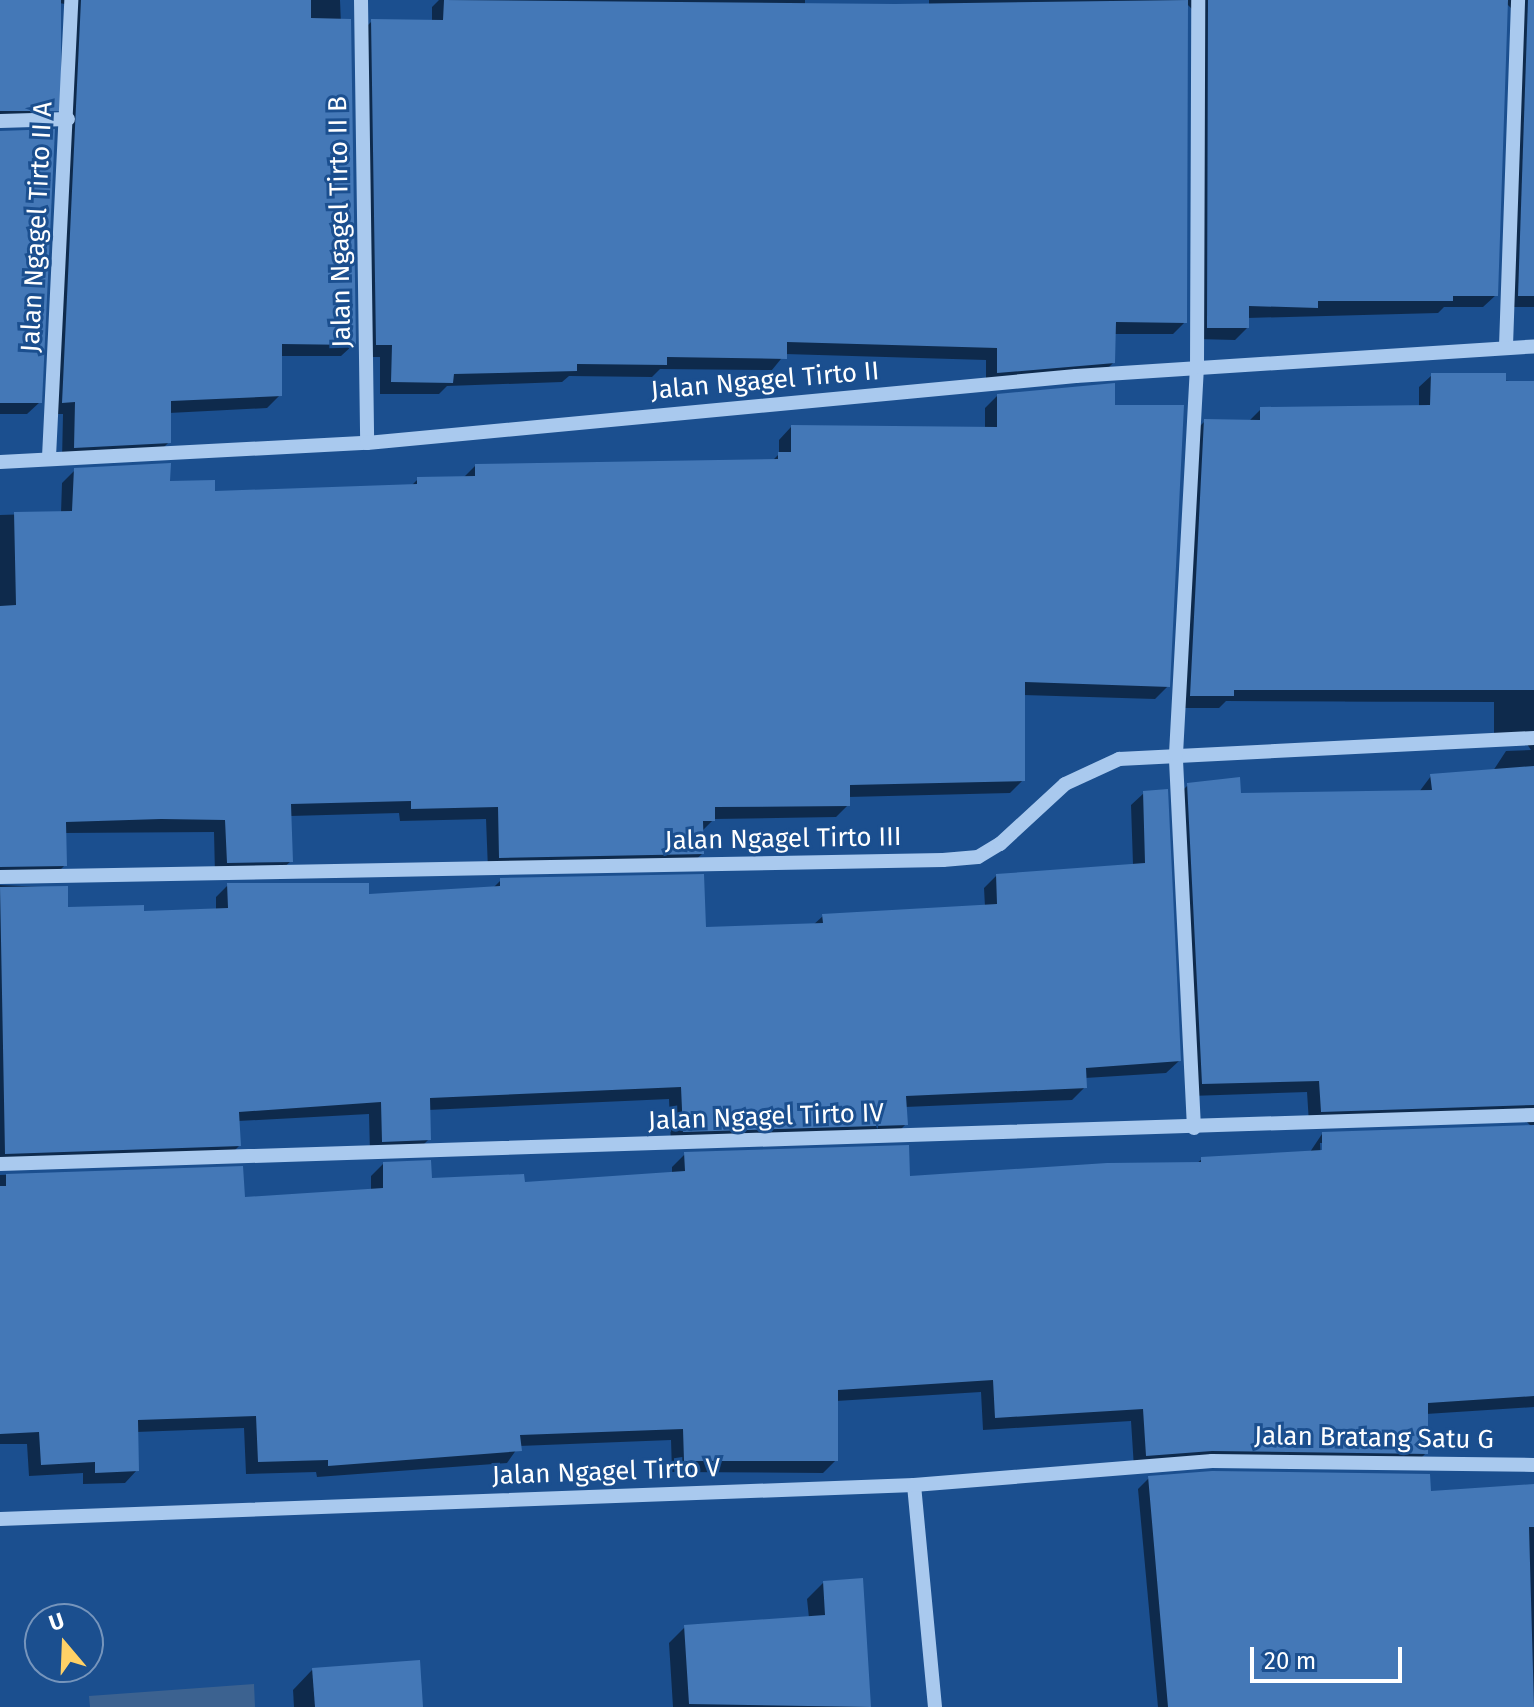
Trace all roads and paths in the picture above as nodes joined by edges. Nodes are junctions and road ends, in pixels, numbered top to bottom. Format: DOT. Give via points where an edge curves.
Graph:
graph roads {
  1 [pos="71,0"];
  2 [pos="361,0"];
  3 [pos="1198,0"];
  4 [pos="1518,0"];
  5 [pos="68,119"];
  6 [pos="0,121"];
  7 [pos="1506,346"];
  8 [pos="1534,346"];
  9 [pos="1197,367"];
  10 [pos="367,443"];
  11 [pos="49,457"];
  12 [pos="0,462"];
  13 [pos="1534,738"];
  14 [pos="1176,754"];
  15 [pos="0,877"];
  16 [pos="1534,1115"];
  17 [pos="1194,1128"];
  18 [pos="0,1164"];
  19 [pos="1212,1461"];
  20 [pos="1534,1465"];
  21 [pos="914,1485"];
  22 [pos="0,1519"];
  23 [pos="935,1707"];
  1 -- 5 [label="street, Jalan Ngagel Tirto II A"];
  2 -- 10 [label="street, Jalan Ngagel Tirto II B"];
  3 -- 9 [label="street"];
  4 -- 7 [label="street"];
  5 -- 6 [label="street"];
  5 -- 11 [label="street, Jalan Ngagel Tirto II A"];
  7 -- 8 [label="street, Jalan Ngagel Tirto II"];
  7 -- 9 [label="street, Jalan Ngagel Tirto II"];
  9 -- 10 [label="street, Jalan Ngagel Tirto II"];
  9 -- 14 [label="street"];
  10 -- 11 [label="street, Jalan Ngagel Tirto II"];
  11 -- 12 [label="street, Jalan Ngagel Tirto II"];
  13 -- 14 [label="street, Jalan Ngagel Tirto III"];
  14 -- 15 [label="street, Jalan Ngagel Tirto III" via="1119,759 1086,771 978,857"];
  14 -- 17 [label="street"];
  16 -- 17 [label="street, Jalan Ngagel Tirto IV"];
  17 -- 18 [label="street, Jalan Ngagel Tirto IV"];
  19 -- 20 [label="street, Jalan Bratang Satu G"];
  19 -- 21 [label="street, Jalan Ngagel Tirto V"];
  21 -- 22 [label="street, Jalan Ngagel Tirto V"];
  21 -- 23 [label="street"];
}
